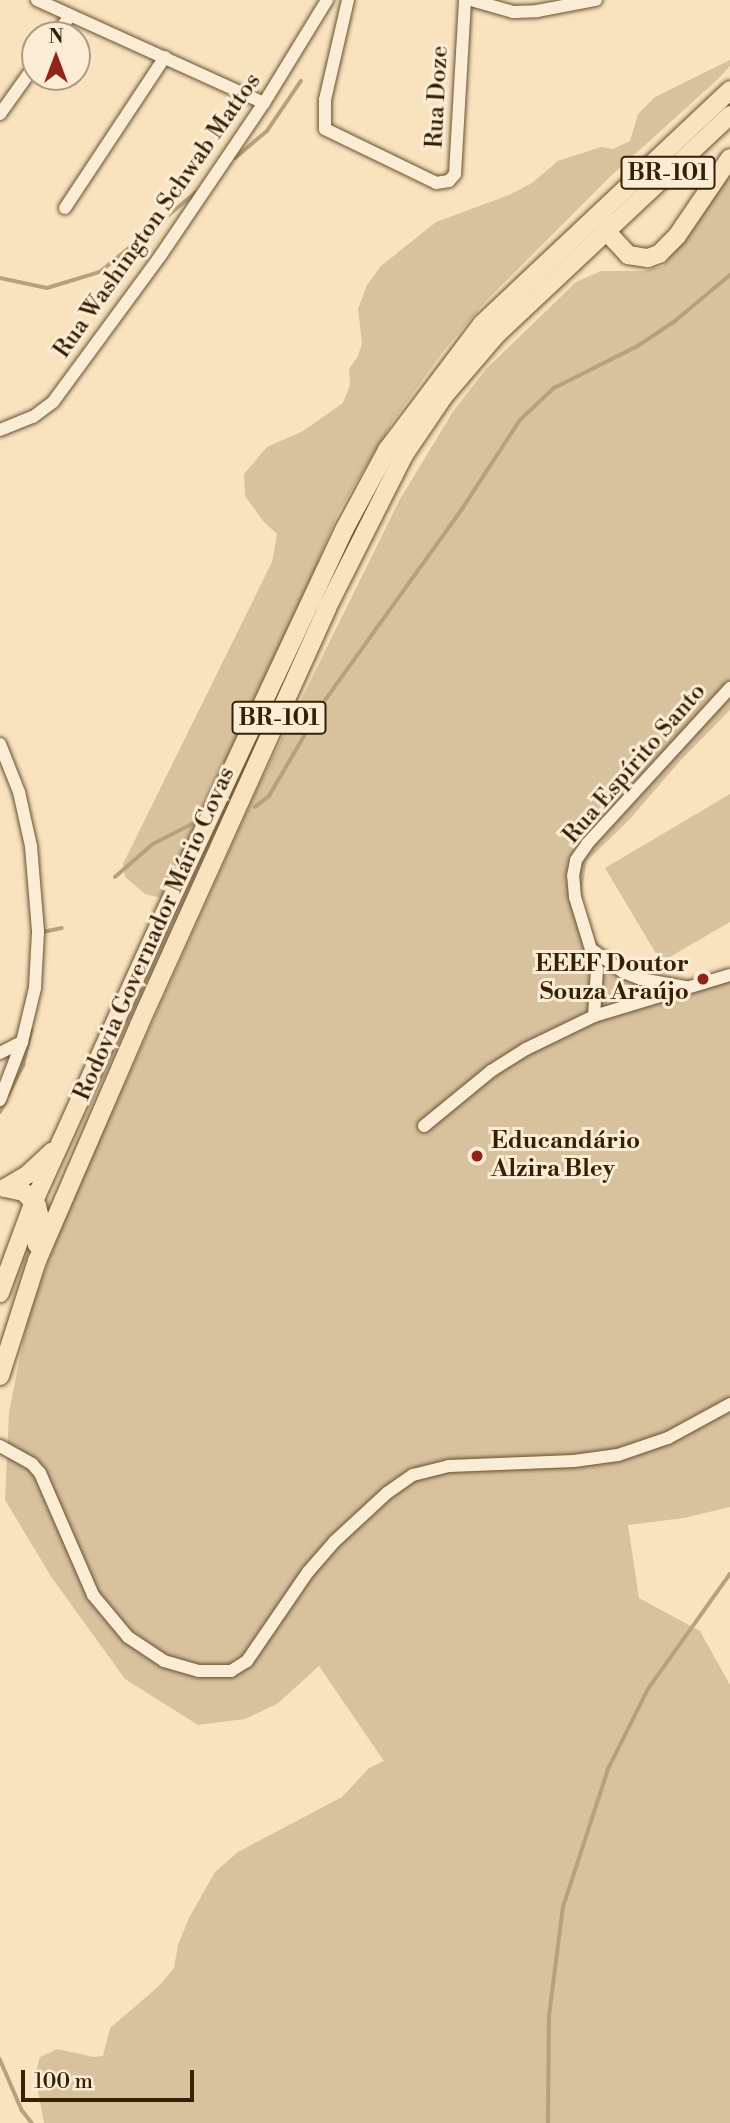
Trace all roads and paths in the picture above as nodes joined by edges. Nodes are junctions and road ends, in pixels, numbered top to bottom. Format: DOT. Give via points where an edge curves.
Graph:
graph roads {
  1 [pos="37,0"];
  2 [pos="327,0"];
  3 [pos="348,0"];
  4 [pos="464,0"];
  5 [pos="471,0"];
  6 [pos="596,0"];
  7 [pos="551,4"];
  8 [pos="70,16"];
  9 [pos="66,21"];
  10 [pos="165,57"];
  11 [pos="21,85"];
  12 [pos="730,90"];
  13 [pos="264,103"];
  14 [pos="0,114"];
  15 [pos="730,115"];
  16 [pos="730,158"];
  17 [pos="625,188"];
  18 [pos="65,208"];
  19 [pos="606,231"];
  20 [pos="0,430"];
  21 [pos="730,688"];
  22 [pos="0,744"];
  23 [pos="594,951"];
  24 [pos="730,975"];
  25 [pos="688,988"];
  26 [pos="594,1016"];
  27 [pos="22,1042"];
  28 [pos="0,1054"];
  29 [pos="0,1100"];
  30 [pos="424,1126"];
  31 [pos="59,1146"];
  32 [pos="2,1189"];
  33 [pos="34,1201"];
  34 [pos="0,1293"];
  35 [pos="0,1342"];
  36 [pos="0,1376"];
  37 [pos="730,1404"];
  38 [pos="0,1446"];
  1 -- 8 [label="street"];
  2 -- 13 [label="street, Rua Washington Schwab Mattos"];
  3 -- 4 [label="street, Rua Doze" via="325,100 325,129 436,183 449,181 455,174"];
  5 -- 7 [label="street" via="513,12"];
  6 -- 7 [label="street"];
  8 -- 9 [label="street"];
  8 -- 10 [label="street"];
  10 -- 13 [label="street"];
  10 -- 18 [label="street"];
  11 -- 14 [label="street"];
  12 -- 17 [label="highway, Rodovia Governador Mário Covas / BR-101"];
  13 -- 20 [label="street, Rua Washington Schwab Mattos" via="53,402 33,417"];
  15 -- 19 [label="highway, Rodovia Governador Mário Covas / BR-101"];
  16 -- 19 [label="highway" via="677,236 659,254 648,258 628,255"];
  17 -- 19 [label="highway" via="604,221"];
  17 -- 31 [label="highway, Rodovia Governador Mário Covas / BR-101" via="482,324 387,450 345,528"];
  19 -- 36 [label="highway, Rodovia Governador Mário Covas / BR-101" via="497,334 444,396 404,454 327,608 139,1025 37,1261"];
  21 -- 23 [label="street, Rua Espírito Santo" via="576,860 575,897"];
  22 -- 27 [label="street" via="19,792 30,846 38,932 35,988"];
  23 -- 25 [label="street" via="623,972"];
  23 -- 26 [label="street, Rua Espírito Santo"];
  24 -- 25 [label="street"];
  25 -- 26 [label="street"];
  26 -- 30 [label="street" via="491,1071"];
  27 -- 28 [label="street"];
  27 -- 29 [label="street"];
  31 -- 32 [label="highway"];
  31 -- 33 [label="highway, Rodovia Governador Mário Covas / BR-101"];
  32 -- 33 [label="highway" via="24,1192"];
  33 -- 34 [label="highway, Rodovia Governador Mário Covas / BR-101"];
  33 -- 35 [label="highway" via="41,1231"];
  37 -- 38 [label="street" via="675,1435 618,1455 449,1466 413,1475 334,1542 247,1661 231,1671 199,1671 164,1661 128,1637 93,1595 40,1473"];
}
